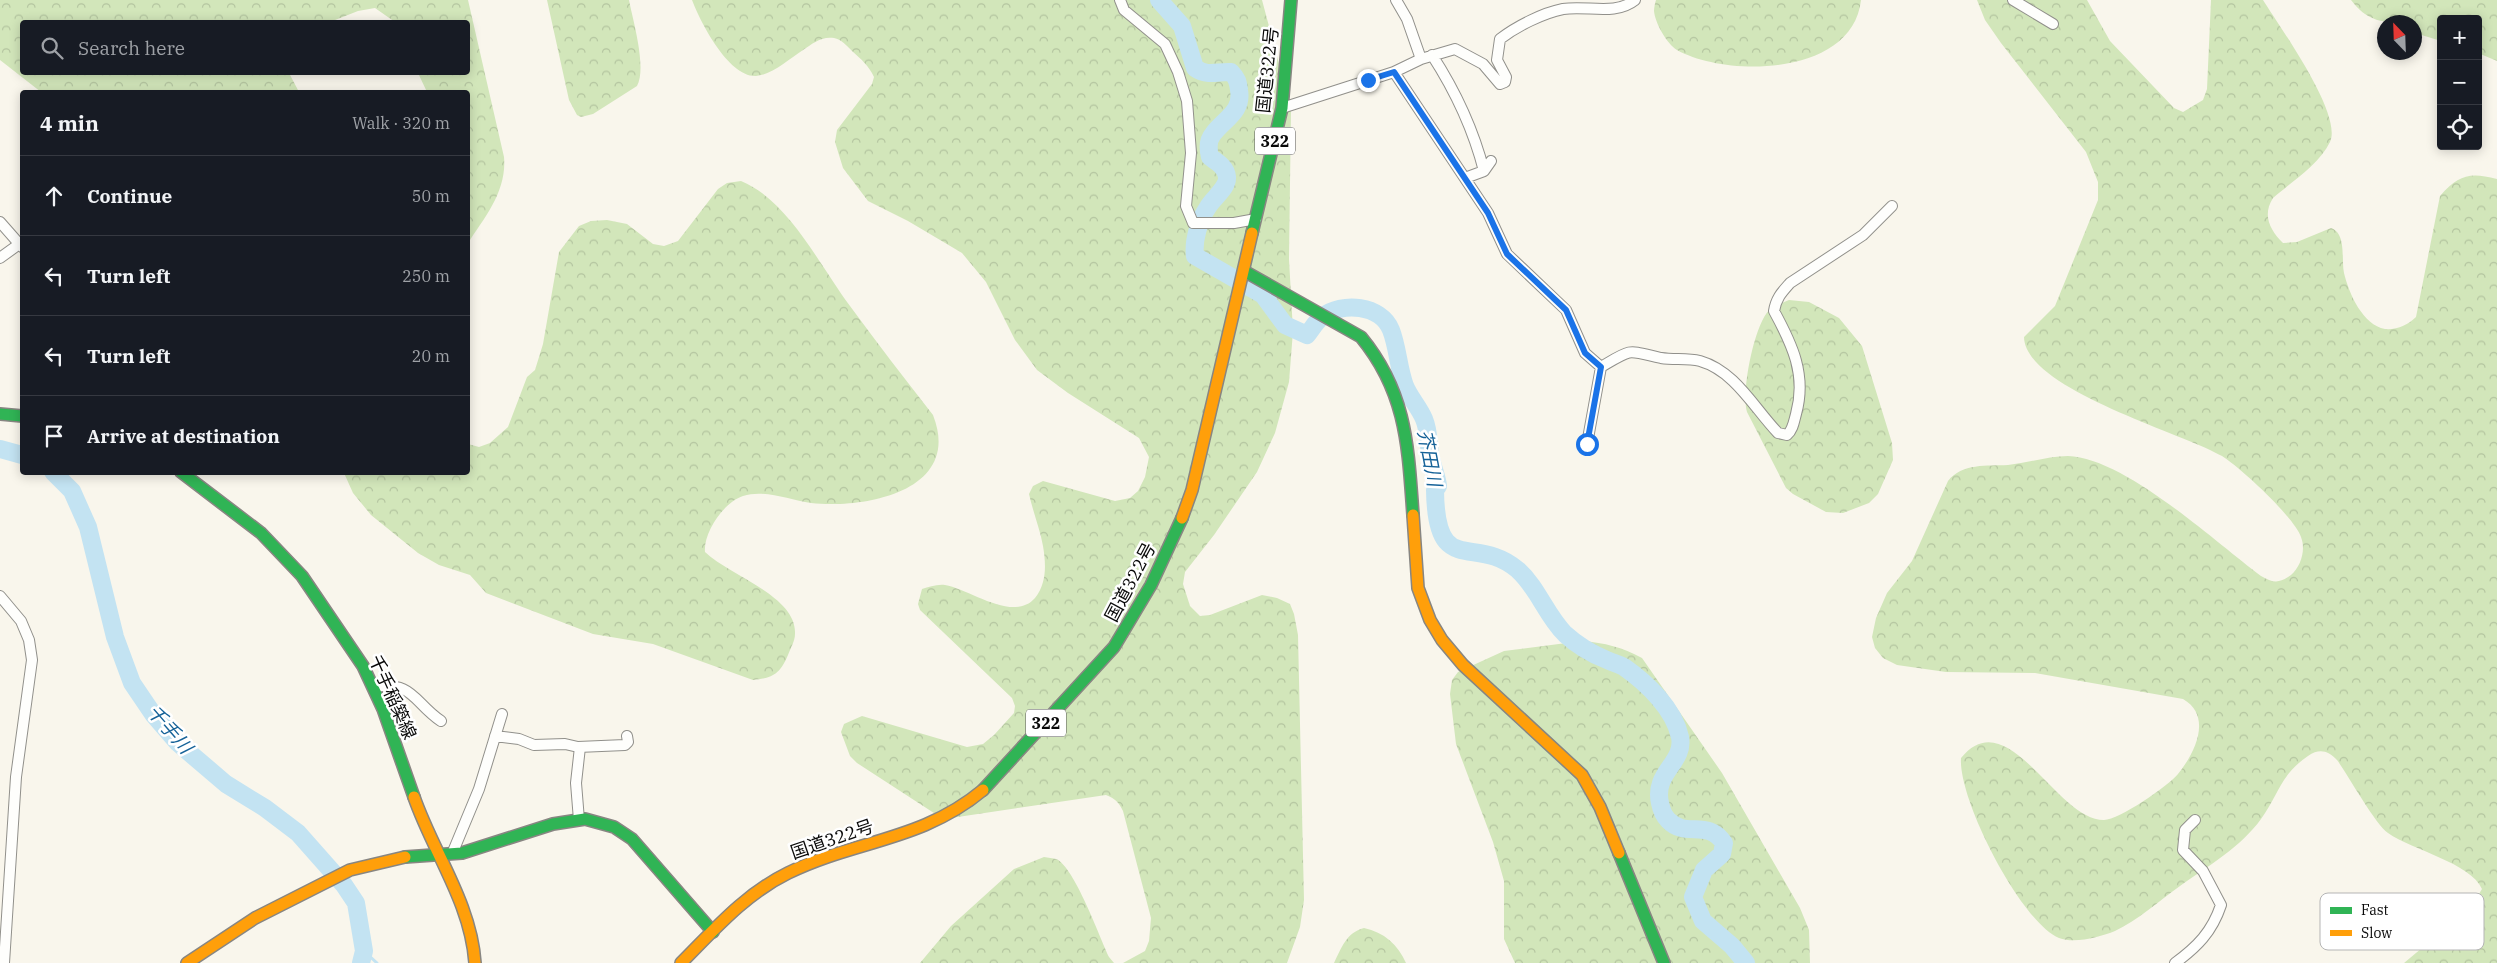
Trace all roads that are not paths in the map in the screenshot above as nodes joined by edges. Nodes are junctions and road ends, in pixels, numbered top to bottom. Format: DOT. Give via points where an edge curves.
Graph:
graph roads {
  1 [pos="1120,0"];
  2 [pos="1291,0"];
  3 [pos="1396,0"];
  4 [pos="1635,0"];
  5 [pos="2013,0"];
  6 [pos="2053,24"];
  7 [pos="1432,55"];
  8 [pos="1421,59"];
  9 [pos="1394,72"];
  10 [pos="1282,108"];
  11 [pos="1491,161"];
  12 [pos="1484,170"];
  13 [pos="1465,178"];
  14 [pos="1892,206"];
  15 [pos="1256,219"];
  16 [pos="0,222"];
  17 [pos="20,242"];
  18 [pos="20,245"];
  19 [pos="0,258"];
  20 [pos="1243,275"];
  21 [pos="1601,367"];
  22 [pos="0,414"];
  23 [pos="20,415"];
  24 [pos="1587,444"];
  25 [pos="185,475"];
  26 [pos="0,596"];
  27 [pos="373,687"];
  28 [pos="502,714"];
  29 [pos="441,721"];
  30 [pos="495,736"];
  31 [pos="627,736"];
  32 [pos="580,746"];
  33 [pos="579,820"];
  34 [pos="2195,820"];
  35 [pos="446,854"];
  36 [pos="713,932"];
  37 [pos="4,963"];
  38 [pos="187,963"];
  39 [pos="475,963"];
  40 [pos="681,963"];
  41 [pos="1664,963"];
  42 [pos="2175,963"];
  1 -- 15 [label="street" via="1124,10 1165,44 1182,86 1190,116 1192,153 1186,206 1192,223 1234,223"];
  2 -- 10 [label="main road, 国道322号 / 322"];
  3 -- 8 [label="street" via="1407,19"];
  4 -- 7 [label="street" via="1628,6 1612,9 1563,10 1518,25 1500,39 1497,60 1506,77 1500,84 1483,64 1462,51 1455,49"];
  5 -- 6 [label="street"];
  7 -- 8 [label="street"];
  7 -- 12 [label="street" via="1454,88 1465,112"];
  8 -- 9 [label="street"];
  9 -- 10 [label="street"];
  9 -- 13 [label="street"];
  10 -- 15 [label="main road, 国道322号 / 322"];
  11 -- 12 [label="street"];
  12 -- 13 [label="street"];
  13 -- 21 [label="street" via="1488,213 1507,254 1566,310 1585,353"];
  14 -- 21 [label="street" via="1863,235 1790,283 1775,302 1774,310 1798,363 1801,382 1800,400 1787,435 1778,433 1733,380 1713,366 1629,351"];
  15 -- 20 [label="main road, 国道322号 / 322"];
  16 -- 17 [label="street"];
  18 -- 19 [label="street"];
  20 -- 36 [label="main road, 国道322号 / 322" via="1192,490 1182,519 1151,586 1114,647 996,777 966,803 917,830 789,872 743,902"];
  20 -- 41 [label="main road" via="1361,337 1375,354 1402,413 1410,465 1418,588 1430,620 1463,665 1582,775 1600,807"];
  21 -- 24 [label="street"];
  22 -- 23 [label="main road"];
  25 -- 27 [label="main road, 千手稲築線" via="261,533 302,576 363,666"];
  26 -- 37 [label="street" via="21,621 29,640 32,660 16,777"];
  27 -- 29 [label="street" via="391,684 411,693"];
  27 -- 35 [label="main road, 千手稲築線" via="384,709 423,823"];
  28 -- 30 [label="street"];
  30 -- 32 [label="street" via="534,745"];
  30 -- 35 [label="street" via="478,789"];
  31 -- 32 [label="street" via="625,745"];
  32 -- 33 [label="street" via="576,783"];
  33 -- 35 [label="main road" via="553,824"];
  33 -- 36 [label="main road" via="614,827 632,839"];
  34 -- 42 [label="street" via="2185,830 2183,850 2203,871 2221,905 2202,941"];
  35 -- 38 [label="main road" via="387,860 350,870 255,918"];
  35 -- 39 [label="main road, 千手稲築線" via="468,921"];
  36 -- 40 [label="main road, 国道322号 / 322"];
}
